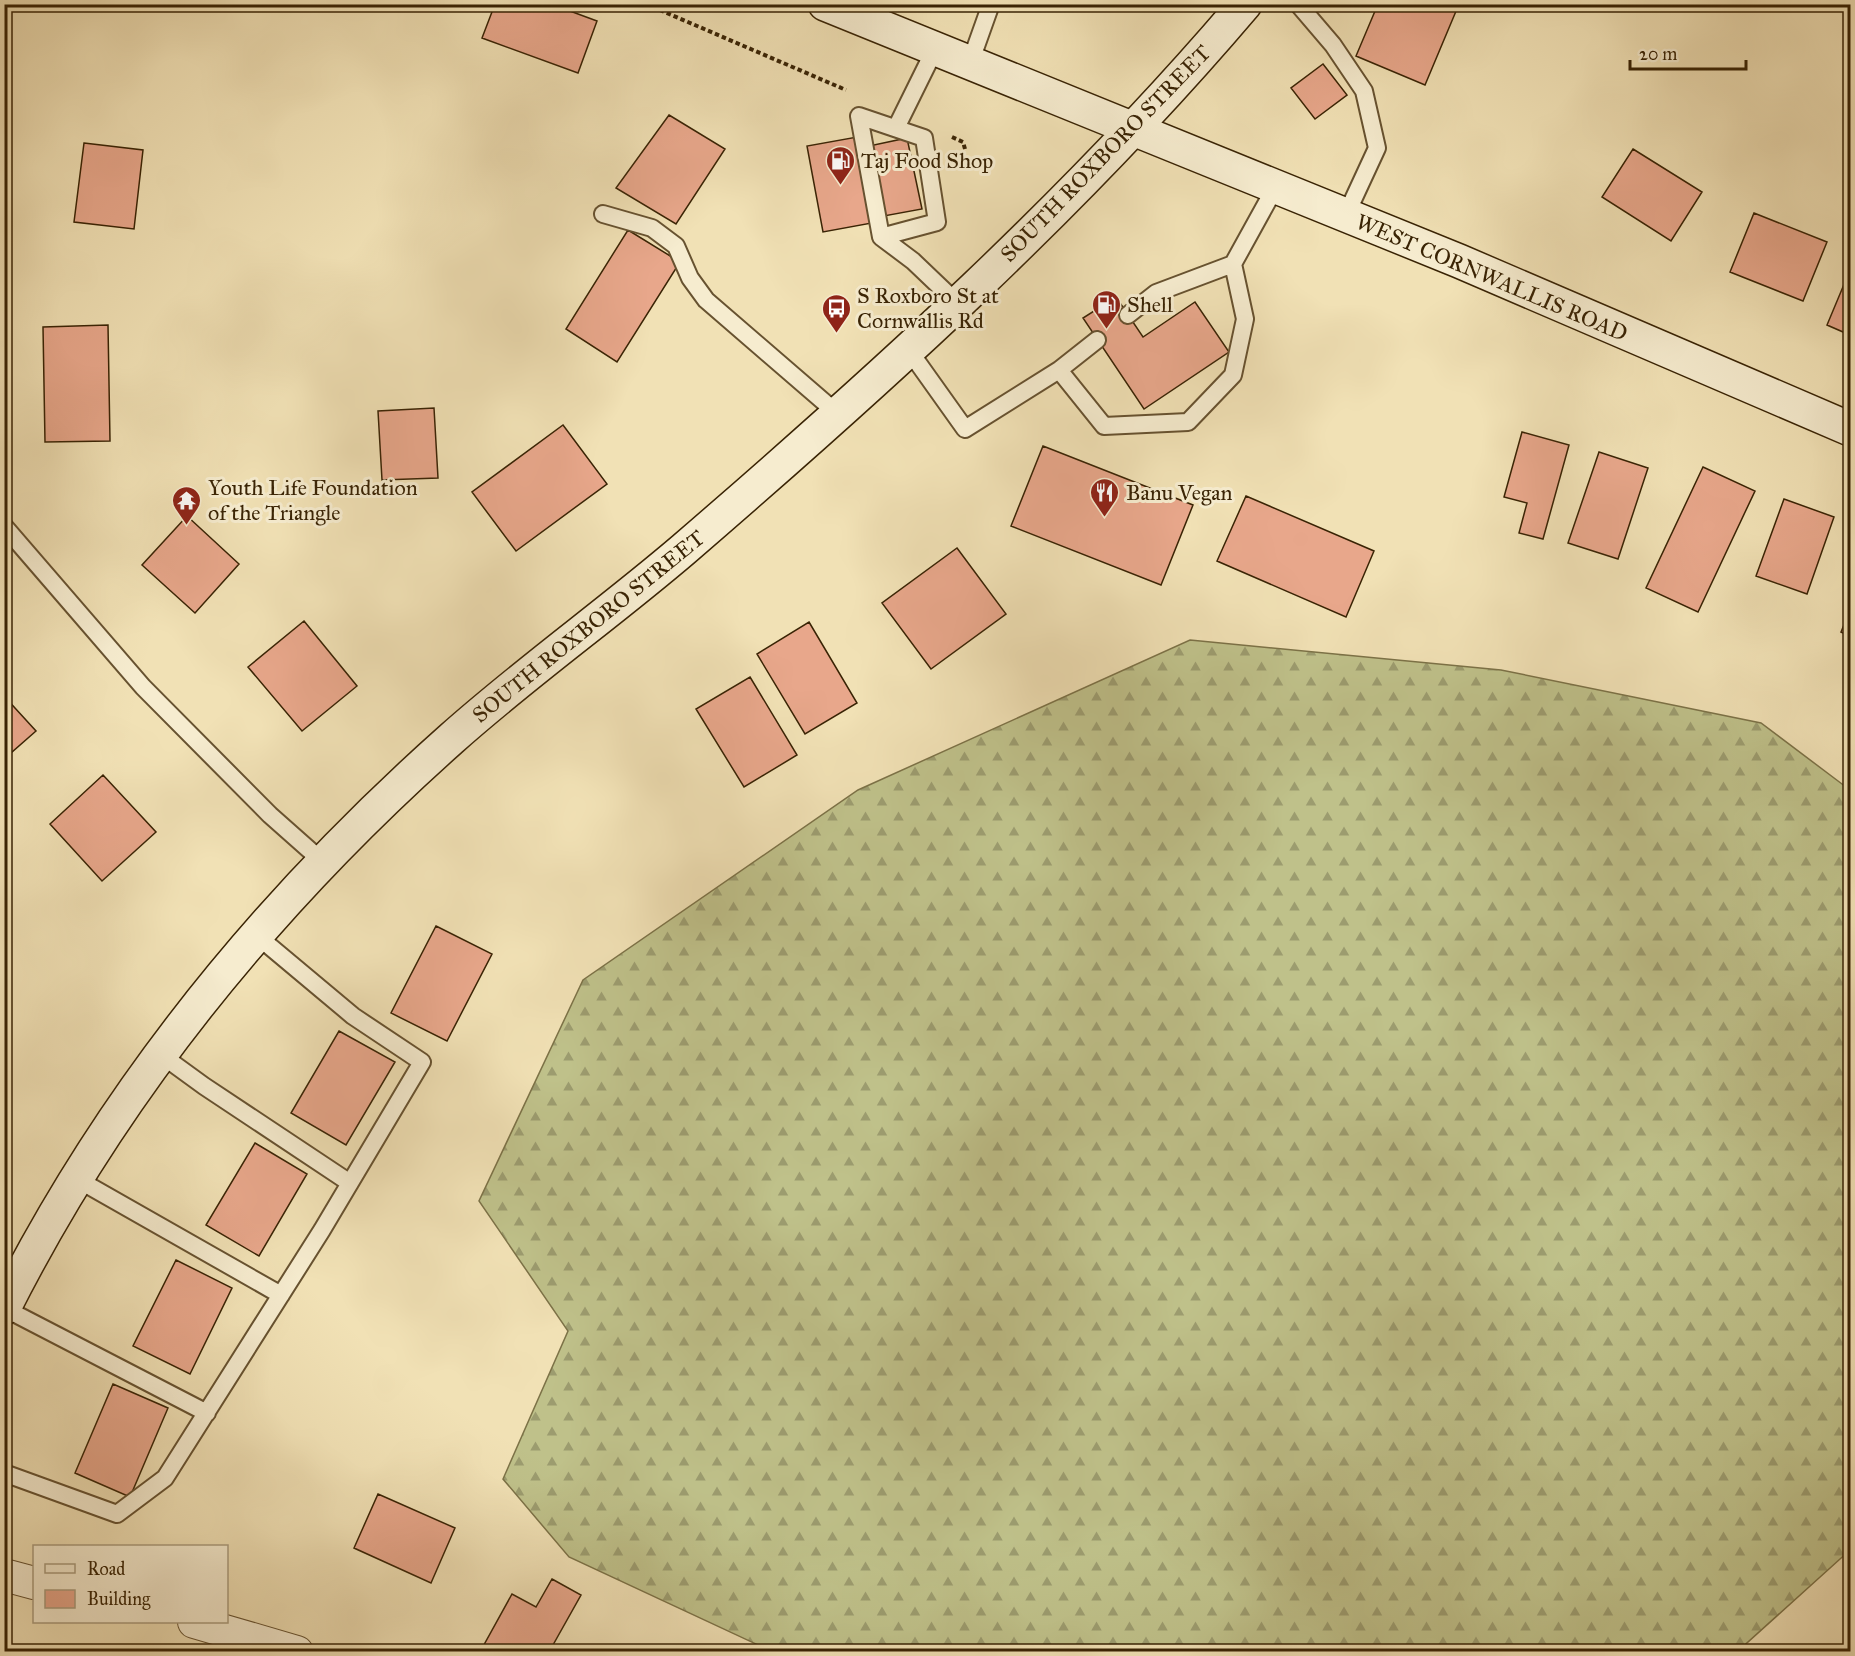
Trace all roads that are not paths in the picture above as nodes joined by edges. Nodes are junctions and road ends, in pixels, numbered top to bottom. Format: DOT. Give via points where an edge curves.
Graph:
graph roads {
  1 [pos="825,4"];
  2 [pos="991,4"];
  3 [pos="1245,4"];
  4 [pos="1298,4"];
  5 [pos="934,49"];
  6 [pos="970,63"];
  7 [pos="899,121"];
  8 [pos="1132,128"];
  9 [pos="1276,186"];
  10 [pos="603,214"];
  11 [pos="1346,215"];
  12 [pos="881,237"];
  13 [pos="1233,264"];
  14 [pos="957,303"];
  15 [pos="1128,315"];
  16 [pos="1098,340"];
  17 [pos="909,349"];
  18 [pos="1059,370"];
  19 [pos="838,414"];
  20 [pos="1851,429"];
  21 [pos="4,526"];
  22 [pos="323,862"];
  23 [pos="255,934"];
  24 [pos="160,1054"];
  25 [pos="77,1179"];
  26 [pos="350,1183"];
  27 [pos="281,1295"];
  28 [pos="4,1308"];
  29 [pos="207,1413"];
  30 [pos="4,1473"];
  31 [pos="4,1575"];
  32 [pos="33,1583"];
  33 [pos="197,1623"];
  34 [pos="297,1652"];
  1 -- 5 [label="street, WEST CORNWALLIS ROAD"];
  2 -- 6 [label="lane"];
  3 -- 8 [label="street, SOUTH ROXBORO STREET"];
  4 -- 11 [label="lane" via="1333,45 1364,91 1377,148"];
  5 -- 6 [label="street, WEST CORNWALLIS ROAD"];
  5 -- 7 [label="lane"];
  6 -- 8 [label="street, WEST CORNWALLIS ROAD"];
  7 -- 12 [label="lane" via="859,116"];
  7 -- 12 [label="lane" via="924,138 937,222"];
  8 -- 9 [label="street, WEST CORNWALLIS ROAD"];
  8 -- 14 [label="street, SOUTH ROXBORO STREET"];
  9 -- 11 [label="street, WEST CORNWALLIS ROAD"];
  9 -- 13 [label="lane"];
  10 -- 19 [label="lane" via="652,228 676,246 690,278 706,300"];
  11 -- 20 [label="street, WEST CORNWALLIS ROAD"];
  12 -- 14 [label="lane"];
  13 -- 15 [label="lane" via="1156,293"];
  13 -- 18 [label="lane" via="1245,319 1233,375 1188,422 1104,426"];
  14 -- 17 [label="street, SOUTH ROXBORO STREET"];
  16 -- 18 [label="lane"];
  17 -- 18 [label="lane" via="965,429"];
  17 -- 19 [label="street, SOUTH ROXBORO STREET"];
  19 -- 22 [label="street, SOUTH ROXBORO STREET" via="679,553 451,739"];
  21 -- 22 [label="lane" via="143,687 270,815"];
  22 -- 23 [label="street, SOUTH ROXBORO STREET"];
  23 -- 24 [label="street, SOUTH ROXBORO STREET"];
  23 -- 26 [label="lane" via="352,1016 422,1062"];
  24 -- 25 [label="street, SOUTH ROXBORO STREET"];
  24 -- 26 [label="lane"];
  25 -- 27 [label="lane"];
  25 -- 28 [label="street, SOUTH ROXBORO STREET"];
  26 -- 27 [label="lane"];
  27 -- 29 [label="lane"];
  28 -- 29 [label="lane"];
  29 -- 30 [label="lane" via="165,1478 117,1514"];
  31 -- 32 [label="street"];
  33 -- 34 [label="street"];
}
